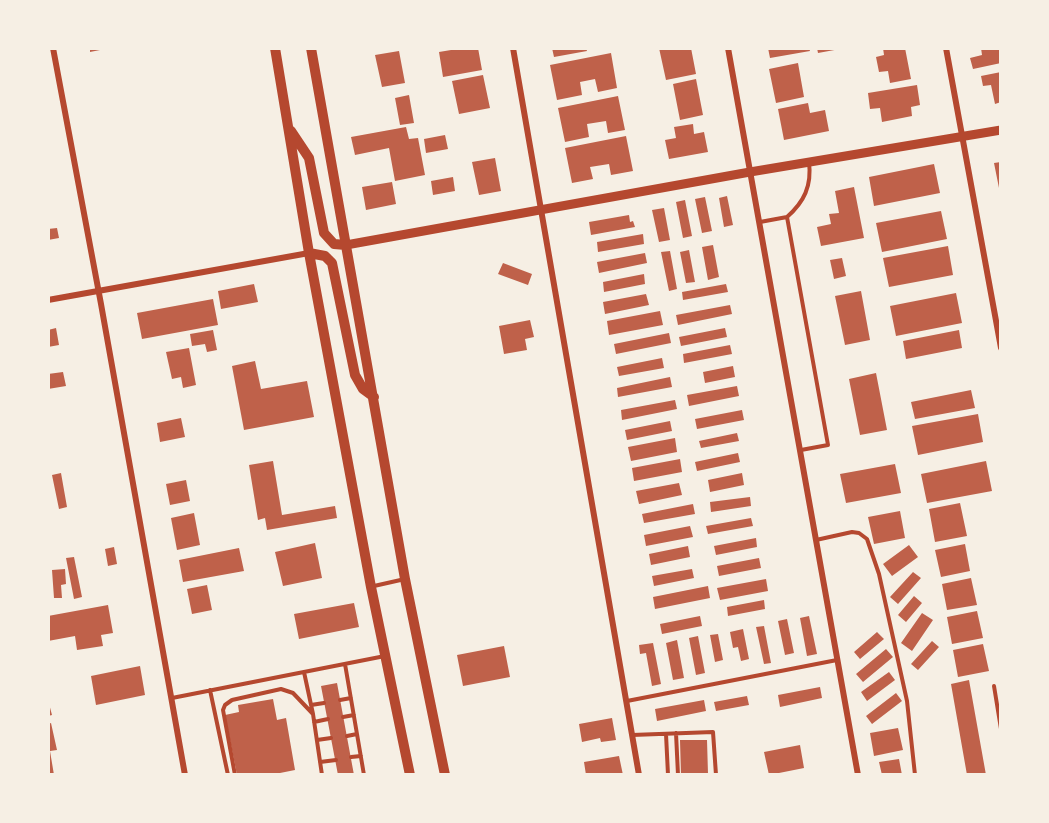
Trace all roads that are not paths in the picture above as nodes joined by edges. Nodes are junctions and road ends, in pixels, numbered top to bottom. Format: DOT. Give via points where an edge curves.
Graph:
graph roads {
  1 [pos="53,48"];
  2 [pos="275,48"];
  3 [pos="311,48"];
  4 [pos="513,48"];
  5 [pos="728,48"];
  6 [pos="946,48"];
  7 [pos="288,126"];
  8 [pos="1001,130"];
  9 [pos="962,137"];
  10 [pos="809,162"];
  11 [pos="750,172"];
  12 [pos="542,210"];
  13 [pos="787,217"];
  14 [pos="759,222"];
  15 [pos="346,245"];
  16 [pos="309,254"];
  17 [pos="99,291"];
  18 [pos="48,300"];
  19 [pos="1001,348"];
  20 [pos="374,397"];
  21 [pos="800,450"];
  22 [pos="816,540"];
  23 [pos="405,579"];
  24 [pos="371,587"];
  25 [pos="386,656"];
  26 [pos="837,660"];
  27 [pos="345,664"];
  28 [pos="304,672"];
  29 [pos="994,686"];
  30 [pos="210,690"];
  31 [pos="351,698"];
  32 [pos="172,699"];
  33 [pos="340,700"];
  34 [pos="626,701"];
  35 [pos="324,703"];
  36 [pos="311,705"];
  37 [pos="313,714"];
  38 [pos="354,715"];
  39 [pos="343,717"];
  40 [pos="328,719"];
  41 [pos="314,722"];
  42 [pos="1001,729"];
  43 [pos="676,733"];
  44 [pos="357,734"];
  45 [pos="666,734"];
  46 [pos="632,735"];
  47 [pos="347,736"];
  48 [pos="331,738"];
  49 [pos="317,740"];
  50 [pos="361,756"];
  51 [pos="351,757"];
  52 [pos="336,760"];
  53 [pos="320,762"];
  54 [pos="186,775"];
  55 [pos="228,775"];
  56 [pos="235,775"];
  57 [pos="322,775"];
  58 [pos="363,775"];
  59 [pos="410,775"];
  60 [pos="445,775"];
  61 [pos="639,775"];
  62 [pos="668,775"];
  63 [pos="678,775"];
  64 [pos="716,775"];
  65 [pos="857,775"];
  66 [pos="915,775"];
  1 -- 17 [label="street"];
  2 -- 7 [label="main road"];
  3 -- 15 [label="main road"];
  4 -- 12 [label="street"];
  5 -- 11 [label="street"];
  6 -- 9 [label="street"];
  7 -- 15 [label="main road" via="309,158 324,233 334,244"];
  7 -- 16 [label="main road"];
  8 -- 9 [label="street"];
  9 -- 10 [label="street"];
  9 -- 19 [label="street"];
  10 -- 11 [label="street"];
  10 -- 13 [label="lane" via="806,192"];
  11 -- 12 [label="street"];
  11 -- 14 [label="street"];
  12 -- 15 [label="street"];
  12 -- 34 [label="street"];
  13 -- 14 [label="lane"];
  13 -- 21 [label="lane" via="828,445"];
  14 -- 21 [label="street"];
  15 -- 20 [label="main road"];
  16 -- 17 [label="street"];
  16 -- 20 [label="main road" via="323,255 332,263 355,375 363,389"];
  16 -- 24 [label="main road"];
  17 -- 18 [label="street"];
  17 -- 32 [label="street"];
  20 -- 23 [label="main road"];
  21 -- 22 [label="street"];
  22 -- 26 [label="street"];
  22 -- 66 [label="lane" via="852,532 867,539 879,574 907,701"];
  23 -- 24 [label="lane"];
  23 -- 60 [label="main road"];
  24 -- 25 [label="main road"];
  25 -- 27 [label="lane"];
  25 -- 59 [label="main road"];
  26 -- 34 [label="lane"];
  26 -- 65 [label="street"];
  27 -- 28 [label="lane"];
  27 -- 31 [label="lane"];
  28 -- 30 [label="lane"];
  28 -- 36 [label="lane"];
  29 -- 42 [label="lane"];
  30 -- 32 [label="lane"];
  30 -- 55 [label="lane"];
  31 -- 33 [label="lane"];
  31 -- 38 [label="lane"];
  32 -- 54 [label="street"];
  34 -- 46 [label="street"];
  35 -- 36 [label="lane"];
  36 -- 37 [label="lane"];
  37 -- 41 [label="lane"];
  37 -- 56 [label="lane" via="293,693 281,689 225,705"];
  38 -- 39 [label="lane"];
  38 -- 44 [label="lane"];
  40 -- 41 [label="lane"];
  41 -- 49 [label="lane"];
  43 -- 45 [label="lane"];
  43 -- 63 [label="lane"];
  43 -- 64 [label="lane" via="713,732"];
  44 -- 47 [label="lane"];
  44 -- 50 [label="lane"];
  45 -- 46 [label="lane"];
  45 -- 62 [label="lane"];
  46 -- 61 [label="street"];
  48 -- 49 [label="lane"];
  49 -- 53 [label="lane"];
  50 -- 51 [label="lane"];
  50 -- 58 [label="lane"];
  52 -- 53 [label="lane"];
  53 -- 57 [label="lane"];
}
